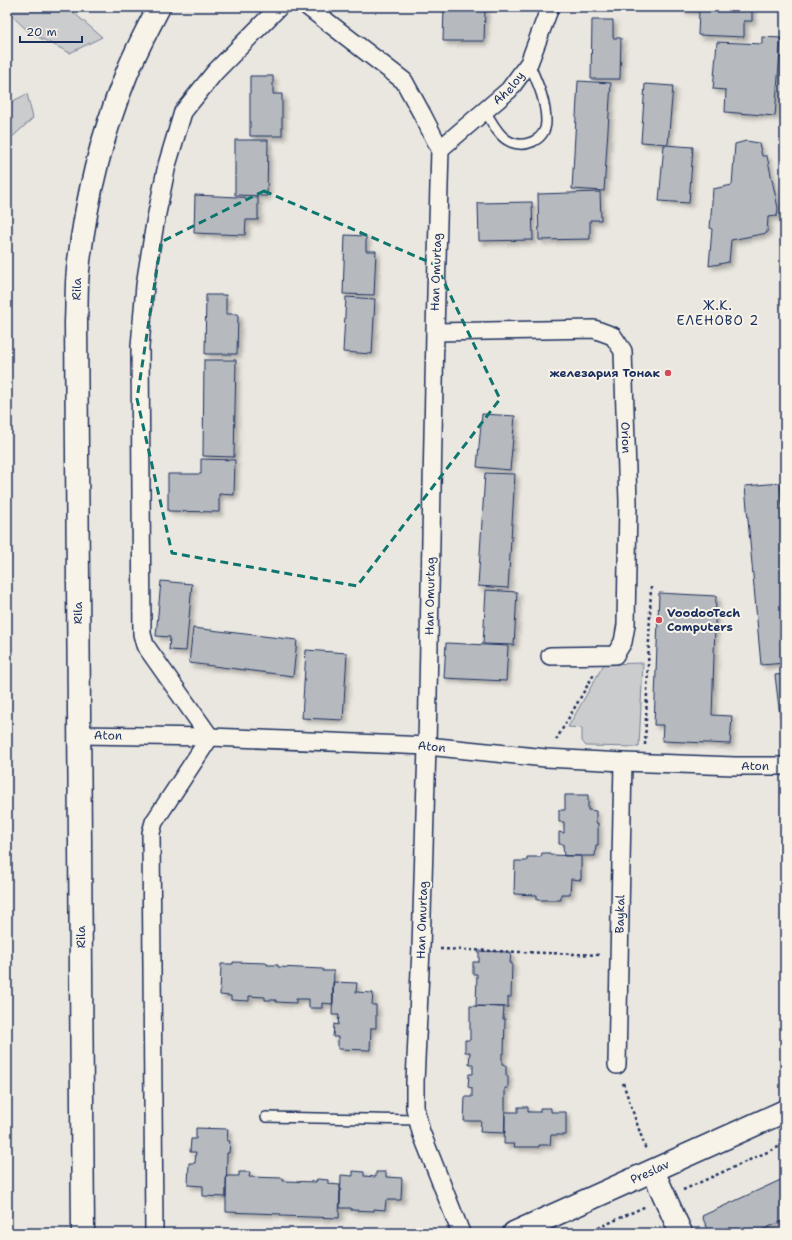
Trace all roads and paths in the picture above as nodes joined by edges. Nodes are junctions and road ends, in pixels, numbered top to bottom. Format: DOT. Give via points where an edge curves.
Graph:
graph roads {
  1 [pos="159,7"];
  2 [pos="279,7"];
  3 [pos="308,7"];
  4 [pos="550,7"];
  5 [pos="528,63"];
  6 [pos="485,111"];
  7 [pos="440,150"];
  8 [pos="435,332"];
  9 [pos="651,587"];
  10 [pos="605,655"];
  11 [pos="550,656"];
  12 [pos="79,735"];
  13 [pos="210,737"];
  14 [pos="427,746"];
  15 [pos="546,758"];
  16 [pos="623,762"];
  17 [pos="644,763"];
  18 [pos="785,766"];
  19 [pos="421,948"];
  20 [pos="620,956"];
  21 [pos="617,1065"];
  22 [pos="785,1111"];
  23 [pos="266,1117"];
  24 [pos="418,1120"];
  25 [pos="653,1171"];
  26 [pos="83,1233"];
  27 [pos="154,1233"];
  28 [pos="461,1233"];
  29 [pos="514,1233"];
  30 [pos="681,1233"];
  1 -- 12 [label="street, Rila" via="125,78 99,153 83,232 78,272 76,322"];
  2 -- 13 [label="street" via="215,72 183,112 167,164 145,285 140,347 142,634 144,645"];
  3 -- 7 [label="street, Han Omurtag" via="404,82"];
  4 -- 5 [label="street, Aheloy"];
  5 -- 6 [label="street, Aheloy" via="508,90"];
  5 -- 6 [label="lane" via="543,96 546,122 545,131 539,138 531,143 518,144 508,141 502,137"];
  6 -- 7 [label="street, Aheloy"];
  7 -- 8 [label="street, Han Omurtag"];
  8 -- 10 [label="street, Orion" via="594,329 612,336 623,351 628,502 626,625 623,642 616,655"];
  8 -- 14 [label="street, Han Omurtag"];
  9 -- 17 [label="path"];
  10 -- 11 [label="street, Orion"];
  10 -- 15 [label="path"];
  12 -- 13 [label="street, Aton"];
  12 -- 26 [label="street, Rila"];
  13 -- 14 [label="street, Aton"];
  13 -- 27 [label="street" via="154,822 151,833"];
  14 -- 15 [label="street, Aton"];
  14 -- 19 [label="street, Han Omurtag"];
  15 -- 16 [label="street, Aton"];
  16 -- 17 [label="street, Aton"];
  16 -- 20 [label="street, Baykal"];
  17 -- 18 [label="street, Aton"];
  19 -- 20 [label="path"];
  19 -- 24 [label="street, Han Omurtag" via="415,1082 415,1108"];
  20 -- 21 [label="street, Baykal"];
  21 -- 25 [label="path"];
  22 -- 25 [label="street, Preslav"];
  23 -- 24 [label="lane"];
  24 -- 28 [label="street, Han Omurtag"];
  25 -- 29 [label="street, Preslav"];
  25 -- 30 [label="street"];
}
